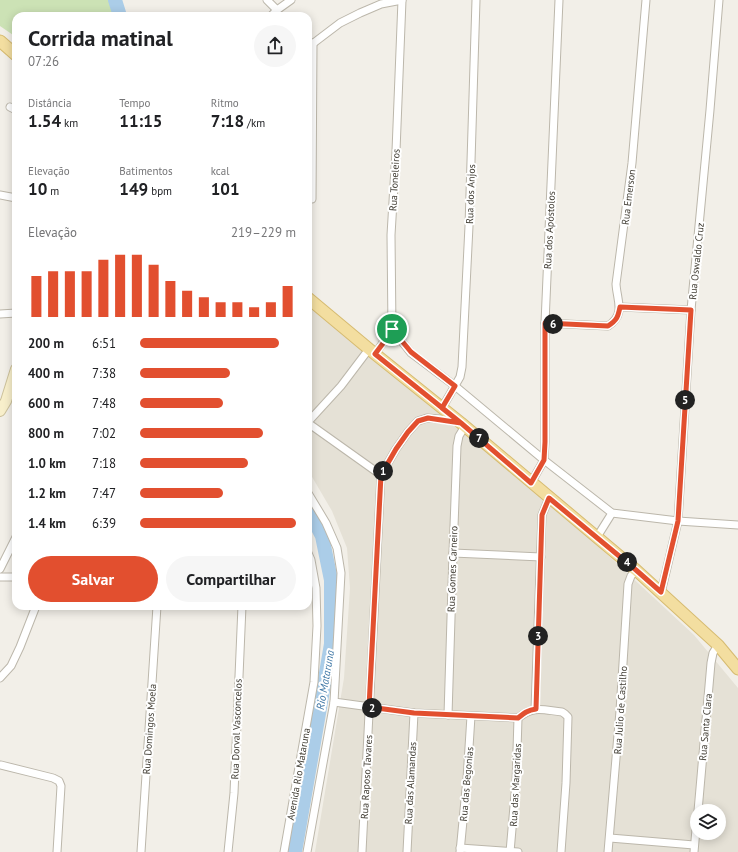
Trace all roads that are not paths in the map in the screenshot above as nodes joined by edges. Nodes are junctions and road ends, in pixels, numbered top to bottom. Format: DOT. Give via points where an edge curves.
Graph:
graph roads {
  1 [pos="267,0"];
  2 [pos="291,0"];
  3 [pos="402,0"];
  4 [pos="476,0"];
  5 [pos="559,0"];
  6 [pos="646,0"];
  7 [pos="720,0"];
  8 [pos="277,10"];
  9 [pos="0,41"];
  10 [pos="312,44"];
  11 [pos="12,52"];
  12 [pos="0,195"];
  13 [pos="12,197"];
  14 [pos="312,301"];
  15 [pos="620,307"];
  16 [pos="691,310"];
  17 [pos="12,313"];
  18 [pos="0,314"];
  19 [pos="545,323"];
  20 [pos="392,329"];
  21 [pos="372,352"];
  22 [pos="12,382"];
  23 [pos="455,386"];
  24 [pos="442,408"];
  25 [pos="0,411"];
  26 [pos="312,419"];
  27 [pos="463,424"];
  28 [pos="312,426"];
  29 [pos="544,460"];
  30 [pos="381,475"];
  31 [pos="531,483"];
  32 [pos="549,498"];
  33 [pos="312,500"];
  34 [pos="612,513"];
  35 [pos="678,521"];
  36 [pos="738,525"];
  37 [pos="597,537"];
  38 [pos="12,545"];
  39 [pos="453,553"];
  40 [pos="541,557"];
  41 [pos="312,566"];
  42 [pos="0,569"];
  43 [pos="636,570"];
  44 [pos="0,577"];
  45 [pos="12,578"];
  46 [pos="661,592"];
  47 [pos="34,610"];
  48 [pos="157,610"];
  49 [pos="242,610"];
  50 [pos="718,645"];
  51 [pos="738,669"];
  52 [pos="0,678"];
  53 [pos="334,702"];
  54 [pos="369,707"];
  55 [pos="536,709"];
  56 [pos="414,713"];
  57 [pos="448,715"];
  58 [pos="471,716"];
  59 [pos="518,718"];
  60 [pos="0,766"];
  61 [pos="699,804"];
  62 [pos="610,838"];
  63 [pos="694,848"];
  64 [pos="460,850"];
  65 [pos="56,852"];
  66 [pos="141,852"];
  67 [pos="228,852"];
  68 [pos="284,852"];
  69 [pos="307,852"];
  70 [pos="362,852"];
  71 [pos="407,852"];
  72 [pos="513,852"];
  73 [pos="561,852"];
  74 [pos="608,852"];
  1 -- 8 [label="street"];
  2 -- 8 [label="street"];
  3 -- 10 [label="street" via="381,4 360,13 340,23"];
  3 -- 20 [label="street, Rua Toneleiros" via="391,234"];
  4 -- 23 [label="street, Rua dos Anjos" via="462,367"];
  5 -- 19 [label="street, Rua dos Apóstolos"];
  6 -- 15 [label="street, Rua Emerson" via="632,164 616,284"];
  7 -- 16 [label="street, Rua Oswaldo Cruz"];
  9 -- 11 [label="main road"];
  12 -- 13 [label="street"];
  14 -- 21 [label="main road"];
  15 -- 16 [label="street"];
  15 -- 19 [label="street" via="615,322 608,326"];
  16 -- 35 [label="street, Rua Oswaldo Cruz"];
  17 -- 18 [label="street"];
  19 -- 29 [label="street, Rua dos Apóstolos"];
  20 -- 21 [label="street" via="387,338"];
  20 -- 23 [label="street" via="411,352"];
  21 -- 24 [label="main road"];
  21 -- 26 [label="street"];
  22 -- 25 [label="street"];
  23 -- 24 [label="street, Rua dos Anjos"];
  23 -- 29 [label="street"];
  24 -- 27 [label="main road"];
  27 -- 30 [label="street, Rua Raposo Tavares" via="428,418 418,421 396,449"];
  27 -- 31 [label="main road"];
  27 -- 39 [label="street, Rua Gomes Carneiro" via="457,446"];
  28 -- 30 [label="street"];
  29 -- 31 [label="street, Rua dos Apóstolos"];
  29 -- 34 [label="street"];
  30 -- 54 [label="street, Rua Raposo Tavares"];
  31 -- 32 [label="main road"];
  32 -- 37 [label="main road"];
  32 -- 40 [label="street" via="542,515"];
  33 -- 53 [label="street" via="337,548 341,573"];
  34 -- 35 [label="street"];
  34 -- 37 [label="street"];
  35 -- 36 [label="street"];
  35 -- 46 [label="street, Rua Oswaldo Cruz"];
  37 -- 43 [label="main road"];
  38 -- 42 [label="street"];
  39 -- 40 [label="street"];
  39 -- 57 [label="street, Rua Gomes Carneiro"];
  40 -- 55 [label="street"];
  41 -- 68 [label="street, Avenida Rio Mataruna" via="316,588 314,682"];
  43 -- 46 [label="main road"];
  43 -- 62 [label="street, Rua Julio de Castilho" via="628,584"];
  44 -- 45 [label="street"];
  46 -- 50 [label="main road"];
  47 -- 52 [label="street" via="11,666"];
  48 -- 66 [label="street, Rua Domingos Moela"];
  49 -- 67 [label="street, Rua Dorval Vasconcelos" via="234,793"];
  50 -- 51 [label="main road"];
  50 -- 61 [label="street, Rua Santa Clara" via="711,662"];
  53 -- 54 [label="street"];
  53 -- 69 [label="street"];
  54 -- 56 [label="street"];
  54 -- 70 [label="street, Rua Raposo Tavares"];
  55 -- 59 [label="street" via="525,712"];
  55 -- 73 [label="street" via="562,712 568,716"];
  56 -- 57 [label="street"];
  56 -- 71 [label="street, Rua das Alamandas"];
  57 -- 58 [label="street"];
  58 -- 59 [label="street"];
  58 -- 64 [label="street, Rua das Begonias"];
  59 -- 72 [label="street, Rua das Margaridas"];
  60 -- 65 [label="street" via="59,781 61,786"];
  62 -- 63 [label="street"];
  62 -- 74 [label="street, Rua Julio de Castilho"];
  64 -- 72 [label="street"];
}
